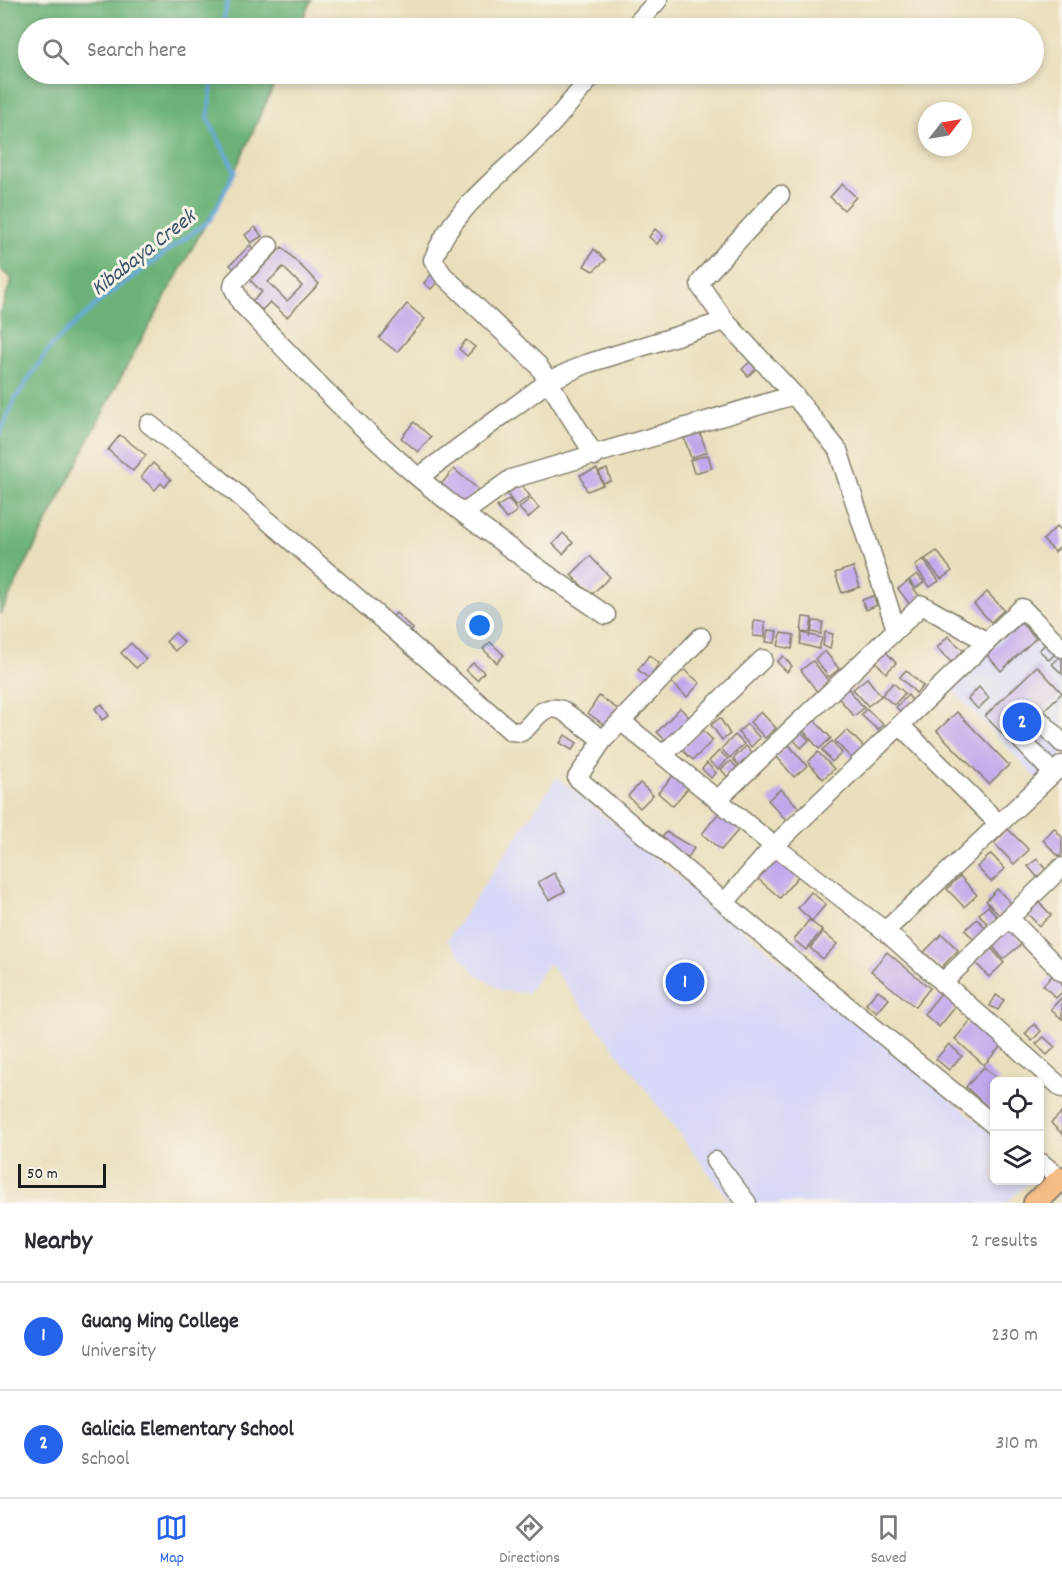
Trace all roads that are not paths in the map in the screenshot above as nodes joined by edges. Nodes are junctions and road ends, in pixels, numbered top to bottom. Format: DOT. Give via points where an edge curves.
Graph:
graph roads {
  1 [pos="658,0"];
  2 [pos="642,18"];
  3 [pos="585,84"];
  4 [pos="780,195"];
  5 [pos="270,246"];
  6 [pos="725,321"];
  7 [pos="549,381"];
  8 [pos="794,395"];
  9 [pos="149,424"];
  10 [pos="595,456"];
  11 [pos="419,477"];
  12 [pos="464,513"];
  13 [pos="606,615"];
  14 [pos="896,629"];
  15 [pos="701,637"];
  16 [pos="987,642"];
  17 [pos="1062,648"];
  18 [pos="763,659"];
  19 [pos="622,722"];
  20 [pos="900,725"];
  21 [pos="603,740"];
  22 [pos="1062,742"];
  23 [pos="663,755"];
  24 [pos="1058,769"];
  25 [pos="717,800"];
  26 [pos="999,824"];
  27 [pos="774,846"];
  28 [pos="1062,867"];
  29 [pos="725,902"];
  30 [pos="1009,918"];
  31 [pos="885,931"];
  32 [pos="1062,972"];
  33 [pos="942,983"];
  34 [pos="1062,1088"];
  35 [pos="990,1122"];
  36 [pos="715,1161"];
  37 [pos="1044,1165"];
  38 [pos="1062,1179"];
  39 [pos="747,1203"];
  40 [pos="1035,1203"];
  1 -- 2 [label="street"];
  3 -- 7 [label="street" via="542,135 478,193 453,224 433,260 443,275 538,365"];
  4 -- 6 [label="street" via="700,283"];
  5 -- 11 [label="street" via="234,282 241,303 317,384"];
  6 -- 7 [label="street" via="586,364"];
  6 -- 8 [label="street"];
  7 -- 10 [label="street"];
  7 -- 11 [label="street"];
  8 -- 10 [label="street"];
  8 -- 14 [label="street" via="838,450"];
  9 -- 21 [label="street" via="214,474 511,731 521,732 538,713 555,708"];
  10 -- 12 [label="street" via="511,479"];
  11 -- 12 [label="street"];
  12 -- 13 [label="street"];
  14 -- 16 [label="street" via="922,605"];
  14 -- 25 [label="street"];
  15 -- 19 [label="street"];
  16 -- 17 [label="street" via="1022,608"];
  16 -- 20 [label="street"];
  18 -- 23 [label="street"];
  19 -- 21 [label="street"];
  19 -- 23 [label="street"];
  20 -- 26 [label="street"];
  20 -- 27 [label="street"];
  21 -- 29 [label="street" via="577,778"];
  22 -- 24 [label="street" via="1041,721 1022,741"];
  23 -- 25 [label="street"];
  24 -- 26 [label="street"];
  25 -- 27 [label="street"];
  26 -- 31 [label="street"];
  27 -- 29 [label="street"];
  27 -- 31 [label="street"];
  28 -- 30 [label="street"];
  29 -- 35 [label="street"];
  30 -- 32 [label="street"];
  30 -- 33 [label="street"];
  31 -- 33 [label="street"];
  33 -- 34 [label="street"];
  36 -- 39 [label="street"];
  37 -- 38 [label="street"];
  38 -- 40 [label="main road"];
}
